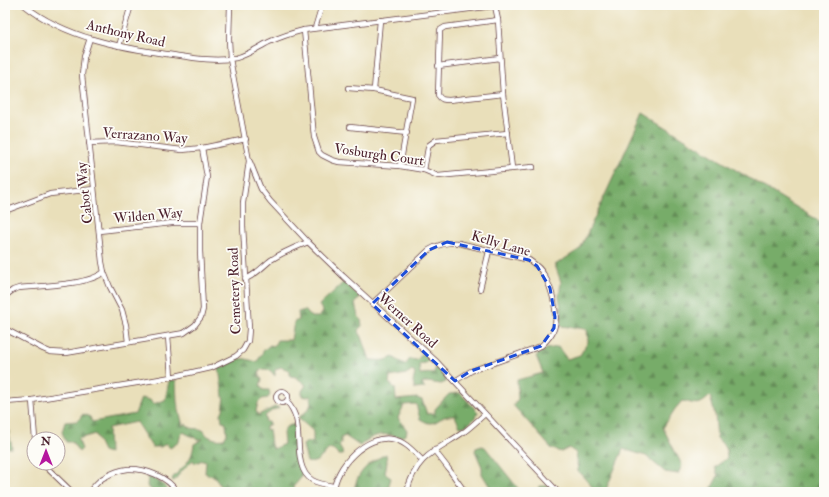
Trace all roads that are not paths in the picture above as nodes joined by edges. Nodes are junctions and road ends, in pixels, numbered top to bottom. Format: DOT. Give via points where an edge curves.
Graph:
graph roads {
  1 [pos="24,5"];
  2 [pos="230,5"];
  3 [pos="322,5"];
  4 [pos="501,5"];
  5 [pos="130,6"];
  6 [pos="495,6"];
  7 [pos="380,20"];
  8 [pos="498,20"];
  9 [pos="315,28"];
  10 [pos="304,30"];
  11 [pos="90,38"];
  12 [pos="120,46"];
  13 [pos="500,58"];
  14 [pos="230,59"];
  15 [pos="438,66"];
  16 [pos="348,88"];
  17 [pos="374,90"];
  18 [pos="503,94"];
  19 [pos="350,127"];
  20 [pos="406,133"];
  21 [pos="508,133"];
  22 [pos="246,139"];
  23 [pos="89,143"];
  24 [pos="202,148"];
  25 [pos="249,161"];
  26 [pos="400,166"];
  27 [pos="534,166"];
  28 [pos="512,168"];
  29 [pos="424,170"];
  30 [pos="94,189"];
  31 [pos="5,211"];
  32 [pos="200,223"];
  33 [pos="99,231"];
  34 [pos="308,242"];
  35 [pos="489,251"];
  36 [pos="104,272"];
  37 [pos="245,279"];
  38 [pos="480,289"];
  39 [pos="5,296"];
  40 [pos="372,304"];
  41 [pos="5,329"];
  42 [pos="168,336"];
  43 [pos="128,342"];
  44 [pos="171,377"];
  45 [pos="455,381"];
  46 [pos="32,400"];
  47 [pos="5,402"];
  48 [pos="286,402"];
  49 [pos="485,414"];
  50 [pos="34,431"];
  51 [pos="434,450"];
  52 [pos="422,460"];
  53 [pos="50,471"];
  54 [pos="334,486"];
  55 [pos="72,492"];
  56 [pos="89,492"];
  57 [pos="177,492"];
  58 [pos="334,492"];
  59 [pos="407,492"];
  60 [pos="465,492"];
  61 [pos="558,492"];
  1 -- 11 [label="street, Anthony Road" via="47,21"];
  2 -- 14 [label="street, Cemetery Road"];
  3 -- 9 [label="street"];
  4 -- 6 [label="street, Anthony Road"];
  5 -- 12 [label="street"];
  6 -- 7 [label="street, Anthony Road"];
  6 -- 8 [label="street"];
  7 -- 9 [label="street, Anthony Road"];
  7 -- 17 [label="street"];
  8 -- 13 [label="street"];
  8 -- 15 [label="street" via="442,28 439,34"];
  9 -- 10 [label="street, Anthony Road"];
  10 -- 14 [label="street, Anthony Road" via="280,37"];
  10 -- 26 [label="street, Vosburgh Court" via="314,137 319,152 326,158 338,162"];
  11 -- 12 [label="street, Anthony Road"];
  11 -- 23 [label="street, Cabot Way" via="82,68"];
  12 -- 14 [label="street, Anthony Road" via="186,57"];
  13 -- 15 [label="street"];
  13 -- 18 [label="street"];
  14 -- 22 [label="street, Cemetery Road"];
  15 -- 18 [label="street" via="438,95 443,100"];
  16 -- 17 [label="street"];
  17 -- 20 [label="street" via="412,98"];
  18 -- 21 [label="street"];
  19 -- 20 [label="street"];
  20 -- 26 [label="street"];
  21 -- 28 [label="street"];
  21 -- 29 [label="street" via="436,140 429,145"];
  22 -- 24 [label="street, Verrazano Way"];
  22 -- 25 [label="street, Cemetery Road"];
  23 -- 24 [label="street, Verrazano Way" via="116,142 182,150"];
  23 -- 30 [label="street, Cabot Way"];
  24 -- 32 [label="street" via="207,177"];
  25 -- 34 [label="street, Werner Road" via="261,189"];
  25 -- 37 [label="street, Cemetery Road" via="243,203"];
  26 -- 29 [label="street, Vosburgh Court"];
  27 -- 28 [label="street, Vosburgh Court"];
  28 -- 29 [label="street, Vosburgh Court" via="445,176"];
  30 -- 31 [label="street" via="50,194"];
  30 -- 33 [label="street, Cabot Way"];
  32 -- 33 [label="street, Wilden Way" via="172,222"];
  32 -- 42 [label="street" via="203,309 190,330"];
  33 -- 36 [label="street, Cabot Way"];
  34 -- 37 [label="street" via="281,254"];
  34 -- 40 [label="street, Werner Road"];
  35 -- 38 [label="street"];
  35 -- 40 [label="street, Kelly Lane" via="459,243 447,242 438,245 429,250"];
  35 -- 45 [label="street, Kelly Lane" via="528,260 537,266 550,288 556,318 554,328 549,339 540,346 471,371"];
  36 -- 39 [label="street" via="98,277 83,281 19,288"];
  36 -- 43 [label="street, Cabot Way" via="122,310"];
  37 -- 44 [label="street, Cemetery Road" via="249,329 248,340 243,350 211,368"];
  40 -- 45 [label="street, Werner Road"];
  41 -- 43 [label="street" via="43,349 57,352 80,351"];
  42 -- 43 [label="street"];
  42 -- 44 [label="street"];
  44 -- 46 [label="street, Cemetery Road"];
  45 -- 49 [label="street, Werner Road"];
  46 -- 47 [label="street, Cemetery Road"];
  46 -- 50 [label="street"];
  48 -- 54 [label="street" via="296,419 300,460 306,475 313,480"];
  49 -- 51 [label="street" via="463,432"];
  49 -- 61 [label="street, Werner Road"];
  51 -- 52 [label="street"];
  51 -- 60 [label="street"];
  52 -- 54 [label="street" via="400,441 383,438 374,440 353,455 343,466"];
  52 -- 59 [label="street" via="412,476"];
  53 -- 55 [label="street"];
  54 -- 58 [label="street"];
  56 -- 57 [label="street" via="104,477 129,469 147,471 158,476 169,482"];
}
